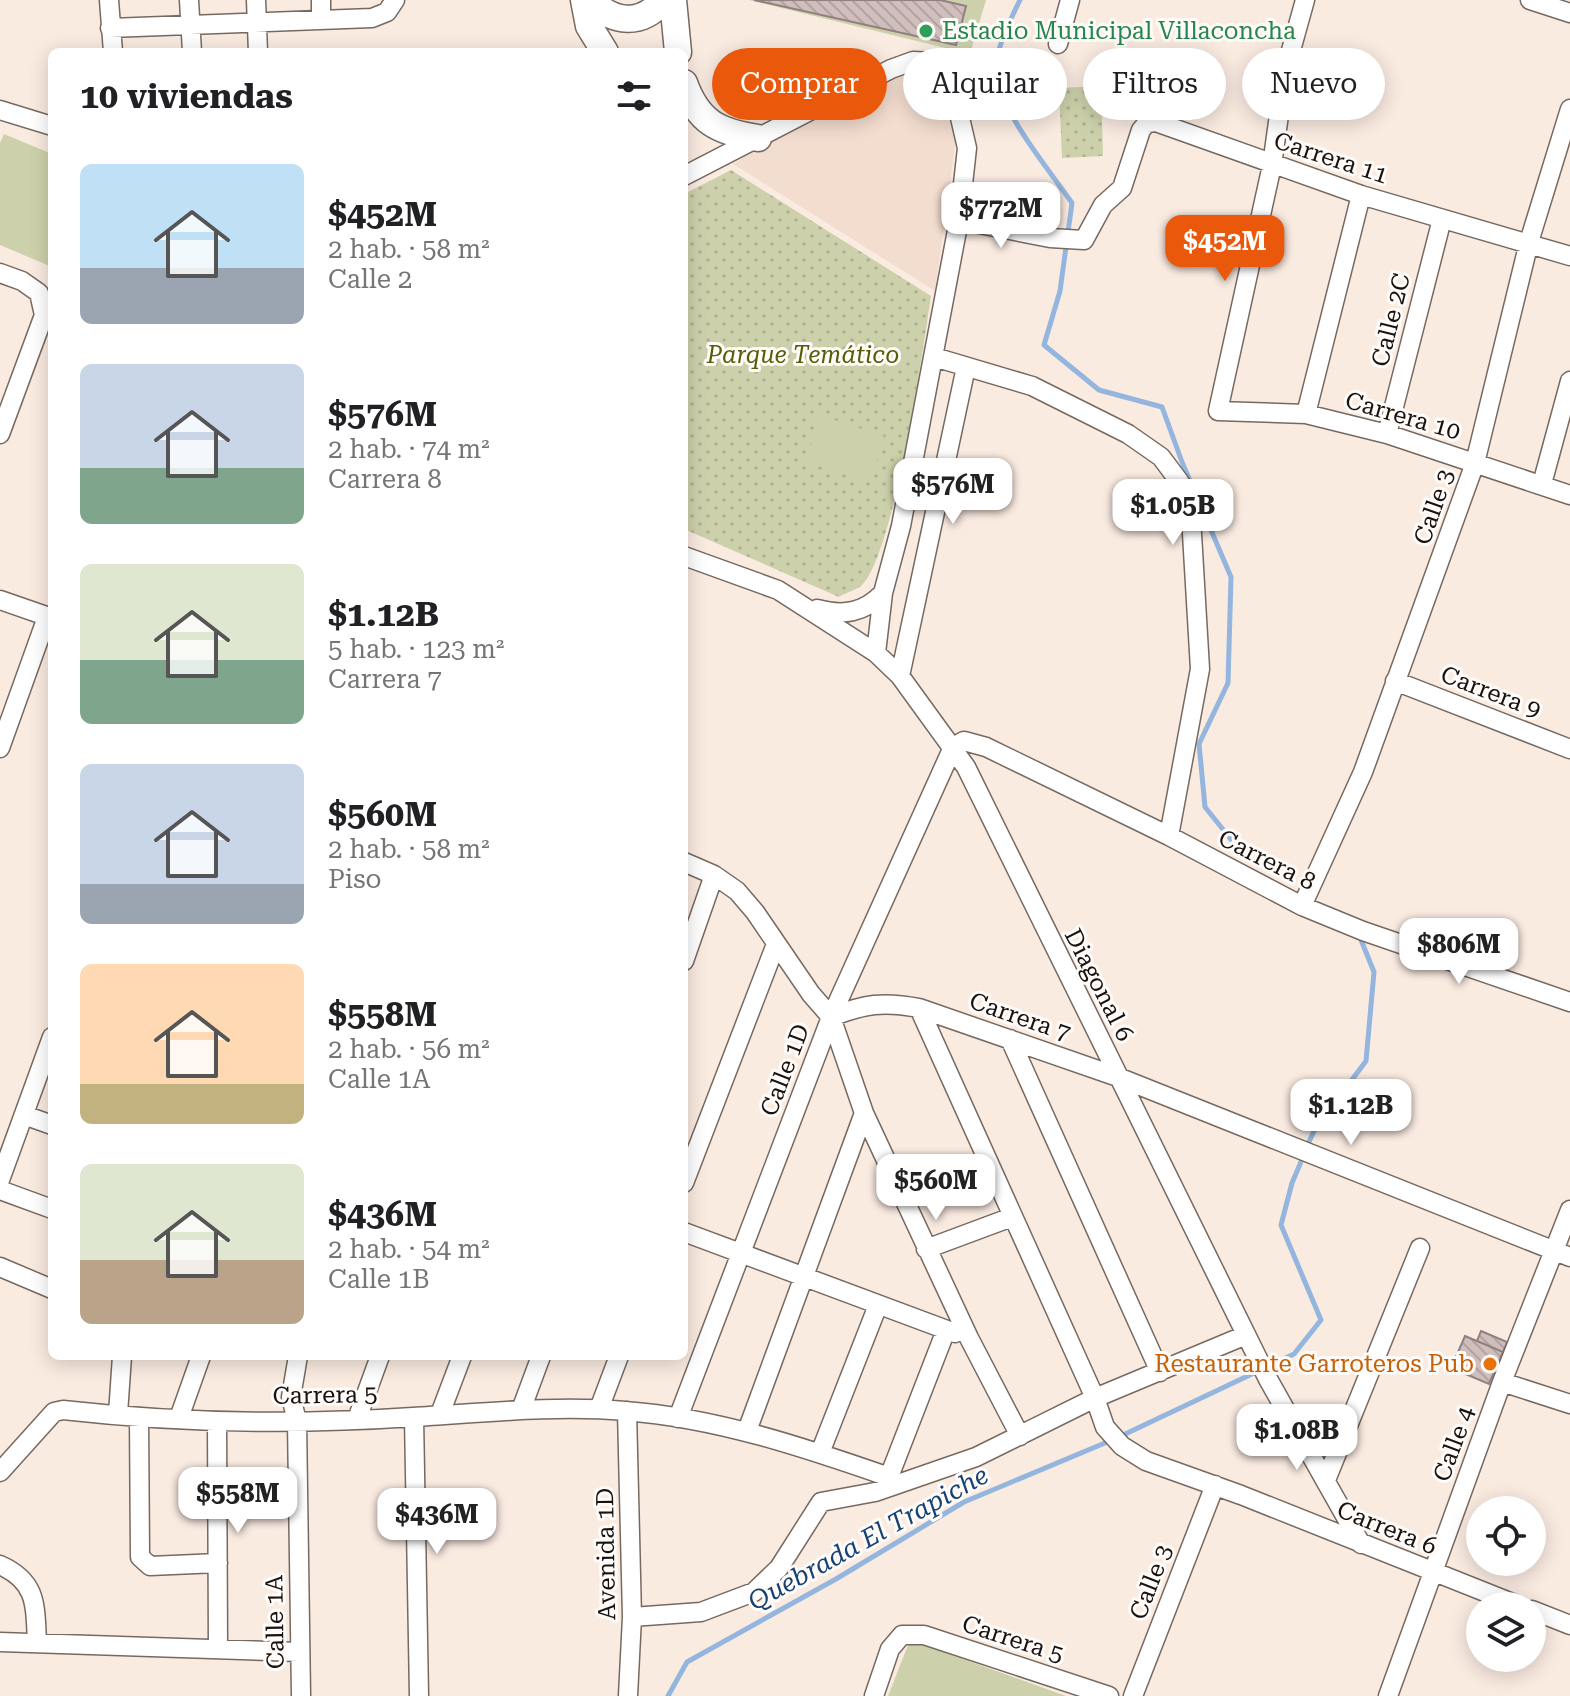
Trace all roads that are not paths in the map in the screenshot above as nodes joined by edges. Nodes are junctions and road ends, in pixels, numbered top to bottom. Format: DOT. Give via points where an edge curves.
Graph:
graph roads {
  1 [pos="109,0"];
  2 [pos="189,0"];
  3 [pos="256,0"];
  4 [pos="321,0"];
  5 [pos="395,0"];
  6 [pos="584,0"];
  7 [pos="591,0"];
  8 [pos="663,0"];
  9 [pos="673,0"];
  10 [pos="1070,0"];
  11 [pos="1305,0"];
  12 [pos="1530,0"];
  13 [pos="1559,6"];
  14 [pos="321,20"];
  15 [pos="257,21"];
  16 [pos="190,24"];
  17 [pos="110,28"];
  18 [pos="1058,44"];
  19 [pos="112,48"];
  20 [pos="192,48"];
  21 [pos="258,48"];
  22 [pos="603,48"];
  23 [pos="678,48"];
  24 [pos="688,95"];
  25 [pos="0,110"];
  26 [pos="1568,121"];
  27 [pos="48,125"];
  28 [pos="758,138"];
  29 [pos="1272,165"];
  30 [pos="688,174"];
  31 [pos="1361,195"];
  32 [pos="1442,219"];
  33 [pos="959,220"];
  34 [pos="1529,242"];
  35 [pos="1570,256"];
  36 [pos="0,273"];
  37 [pos="934,357"];
  38 [pos="966,367"];
  39 [pos="1570,381"];
  40 [pos="1306,414"];
  41 [pos="0,434"];
  42 [pos="1387,434"];
  43 [pos="1475,463"];
  44 [pos="1542,484"];
  45 [pos="1570,495"];
  46 [pos="688,557"];
  47 [pos="883,593"];
  48 [pos="0,600"];
  49 [pos="803,605"];
  50 [pos="48,616"];
  51 [pos="48,622"];
  52 [pos="876,653"];
  53 [pos="900,676"];
  54 [pos="1395,681"];
  55 [pos="953,747"];
  56 [pos="0,748"];
  57 [pos="1570,749"];
  58 [pos="1169,836"];
  59 [pos="688,864"];
  60 [pos="714,875"];
  61 [pos="1302,906"];
  62 [pos="776,944"];
  63 [pos="688,950"];
  64 [pos="1570,1002"];
  65 [pos="919,1008"];
  66 [pos="831,1017"];
  67 [pos="1010,1039"];
  68 [pos="48,1048"];
  69 [pos="1118,1077"];
  70 [pos="864,1113"];
  71 [pos="24,1115"];
  72 [pos="48,1124"];
  73 [pos="688,1173"];
  74 [pos="0,1180"];
  75 [pos="0,1190"];
  76 [pos="48,1208"];
  77 [pos="1570,1210"];
  78 [pos="1012,1217"];
  79 [pos="688,1234"];
  80 [pos="1420,1248"];
  81 [pos="926,1249"];
  82 [pos="740,1253"];
  83 [pos="1563,1254"];
  84 [pos="0,1267"];
  85 [pos="805,1278"];
  86 [pos="48,1287"];
  87 [pos="878,1305"];
  88 [pos="946,1330"];
  89 [pos="969,1338"];
  90 [pos="1250,1343"];
  91 [pos="121,1360"];
  92 [pos="200,1360"];
  93 [pos="297,1360"];
  94 [pos="379,1360"];
  95 [pos="460,1360"];
  96 [pos="540,1360"];
  97 [pos="617,1360"];
  98 [pos="1160,1372"];
  99 [pos="1502,1382"];
  100 [pos="1095,1398"];
  101 [pos="1570,1404"];
  102 [pos="599,1409"];
  103 [pos="521,1410"];
  104 [pos="627,1411"];
  105 [pos="114,1414"];
  106 [pos="440,1414"];
  107 [pos="139,1417"];
  108 [pos="414,1417"];
  109 [pos="179,1418"];
  110 [pos="678,1418"];
  111 [pos="357,1419"];
  112 [pos="217,1421"];
  113 [pos="297,1421"];
  114 [pos="747,1431"];
  115 [pos="1020,1436"];
  116 [pos="820,1453"];
  117 [pos="0,1472"];
  118 [pos="1326,1480"];
  119 [pos="1215,1485"];
  120 [pos="1361,1544"];
  121 [pos="218,1563"];
  122 [pos="0,1565"];
  123 [pos="1434,1573"];
  124 [pos="1484,1592"];
  125 [pos="1546,1616"];
  126 [pos="632,1617"];
  127 [pos="1570,1625"];
  128 [pos="0,1642"];
  129 [pos="37,1643"];
  130 [pos="218,1649"];
  131 [pos="299,1652"];
  132 [pos="301,1696"];
  133 [pos="419,1696"];
  134 [pos="628,1696"];
  135 [pos="874,1696"];
  136 [pos="1109,1696"];
  137 [pos="1133,1696"];
  138 [pos="1388,1696"];
  1 -- 17 [label="street"];
  2 -- 16 [label="street"];
  3 -- 15 [label="street"];
  4 -- 14 [label="street"];
  5 -- 14 [label="street" via="380,17"];
  6 -- 22 [label="highway" via="589,26"];
  7 -- 8 [label="highway" via="622,19 640,17"];
  9 -- 23 [label="highway"];
  10 -- 18 [label="street"];
  11 -- 29 [label="street" via="1285,72"];
  12 -- 13 [label="street"];
  14 -- 15 [label="street"];
  15 -- 16 [label="street"];
  15 -- 21 [label="street"];
  16 -- 17 [label="street"];
  16 -- 20 [label="street"];
  17 -- 19 [label="street"];
  24 -- 28 [label="highway" via="708,121 728,133"];
  25 -- 27 [label="street"];
  26 -- 34 [label="street, Calle 3"];
  28 -- 30 [label="street"];
  28 -- 33 [label="street" via="891,69 913,61 937,62 951,79 967,148"];
  29 -- 31 [label="street, Carrera 11"];
  29 -- 33 [label="street, Carrera 11" via="1147,123 1122,188 1103,205 1084,240"];
  29 -- 40 [label="street, Carrera 10" via="1218,411"];
  31 -- 32 [label="street, Carrera 11"];
  31 -- 40 [label="street"];
  32 -- 34 [label="street, Carrera 11"];
  32 -- 42 [label="street, Calle 2C"];
  33 -- 37 [label="street"];
  34 -- 35 [label="street, Carrera 11"];
  34 -- 43 [label="street, Calle 3"];
  36 -- 41 [label="street" via="39,293 44,315"];
  37 -- 38 [label="street"];
  37 -- 47 [label="street"];
  38 -- 53 [label="street"];
  38 -- 58 [label="street" via="1032,386 1128,434 1161,457 1190,500 1200,669"];
  39 -- 44 [label="street"];
  40 -- 42 [label="street, Carrera 10"];
  42 -- 43 [label="street, Carrera 10"];
  43 -- 44 [label="street, Carrera 10"];
  43 -- 54 [label="street, Calle 3"];
  44 -- 45 [label="street, Carrera 10"];
  46 -- 49 [label="street, Diagonal 6" via="778,590"];
  47 -- 49 [label="street" via="863,609 844,614"];
  47 -- 52 [label="street"];
  48 -- 50 [label="street"];
  49 -- 52 [label="street, Diagonal 6"];
  51 -- 56 [label="street"];
  52 -- 53 [label="street, Diagonal 6"];
  53 -- 55 [label="street, Diagonal 6"];
  54 -- 57 [label="street, Carrera 9"];
  54 -- 61 [label="street, Calle 3" via="1363,772"];
  55 -- 58 [label="street, Carrera 8" via="964,741 986,747"];
  55 -- 66 [label="street, Calle 1D"];
  55 -- 69 [label="street, Diagonal 6"];
  58 -- 61 [label="street, Carrera 8"];
  59 -- 60 [label="street"];
  60 -- 62 [label="street" via="737,891"];
  60 -- 63 [label="street"];
  61 -- 64 [label="street, Carrera 8"];
  62 -- 66 [label="street"];
  62 -- 73 [label="street"];
  65 -- 66 [label="street, Carrera 7" via="886,1002"];
  65 -- 67 [label="street, Carrera 7"];
  65 -- 78 [label="street"];
  66 -- 70 [label="street"];
  66 -- 82 [label="street, Calle 1D"];
  67 -- 69 [label="street, Carrera 7"];
  67 -- 98 [label="street"];
  68 -- 71 [label="street"];
  69 -- 83 [label="street, Carrera 7"];
  69 -- 90 [label="street, Diagonal 6"];
  70 -- 81 [label="street"];
  70 -- 85 [label="street"];
  71 -- 72 [label="street"];
  71 -- 74 [label="street"];
  75 -- 76 [label="street"];
  77 -- 83 [label="street, Calle 4"];
  78 -- 81 [label="street"];
  78 -- 100 [label="street"];
  79 -- 82 [label="street"];
  80 -- 118 [label="street"];
  81 -- 89 [label="street"];
  82 -- 85 [label="street"];
  82 -- 110 [label="street, Calle 1D"];
  83 -- 99 [label="street, Calle 4"];
  84 -- 86 [label="street"];
  85 -- 87 [label="street"];
  85 -- 114 [label="street"];
  87 -- 88 [label="street"];
  87 -- 116 [label="street"];
  88 -- 89 [label="street"];
  88 -- 116 [label="street, Carrera 5" via="889,1477"];
  89 -- 115 [label="street"];
  90 -- 98 [label="street"];
  90 -- 118 [label="street, Diagonal 6"];
  91 -- 105 [label="street"];
  92 -- 109 [label="street"];
  93 -- 113 [label="street, Calle 1A" via="291,1397"];
  94 -- 111 [label="street"];
  95 -- 106 [label="street"];
  96 -- 103 [label="street"];
  97 -- 102 [label="street"];
  98 -- 100 [label="street"];
  99 -- 101 [label="street"];
  99 -- 123 [label="street, Calle 4"];
  100 -- 115 [label="street"];
  100 -- 119 [label="street, Carrera 6" via="1105,1427 1122,1446 1146,1461"];
  102 -- 103 [label="street, Carrera 5"];
  102 -- 104 [label="street, Carrera 5"];
  103 -- 106 [label="street, Carrera 5"];
  104 -- 110 [label="street, Carrera 5"];
  104 -- 126 [label="street, Avenida 1D"];
  105 -- 107 [label="street, Carrera 5"];
  105 -- 117 [label="street, Carrera 5" via="54,1412"];
  106 -- 108 [label="street, Carrera 5"];
  107 -- 109 [label="street, Carrera 5"];
  107 -- 121 [label="street" via="140,1557 150,1566"];
  108 -- 111 [label="street, Carrera 5"];
  108 -- 133 [label="street"];
  109 -- 112 [label="street, Carrera 5"];
  110 -- 114 [label="street, Carrera 5"];
  111 -- 113 [label="street, Carrera 5"];
  112 -- 113 [label="street, Carrera 5"];
  112 -- 121 [label="street"];
  113 -- 131 [label="street, Calle 1A"];
  114 -- 116 [label="street, Carrera 5"];
  115 -- 126 [label="street" via="875,1492 821,1502 779,1568 754,1592 701,1612"];
  118 -- 120 [label="street, Diagonal 6"];
  119 -- 120 [label="street, Carrera 6"];
  119 -- 137 [label="street, Calle 3"];
  120 -- 123 [label="street, Carrera 6"];
  121 -- 130 [label="street"];
  122 -- 129 [label="street" via="30,1587"];
  123 -- 124 [label="street, Carrera 6"];
  123 -- 138 [label="street, Calle 4"];
  125 -- 127 [label="street"];
  126 -- 134 [label="street, Avenida 1D"];
  128 -- 129 [label="street"];
  129 -- 130 [label="street"];
  130 -- 131 [label="street"];
  131 -- 132 [label="street, Calle 1A"];
  135 -- 136 [label="street, Carrera 5" via="890,1649 902,1635 924,1635"];
}
